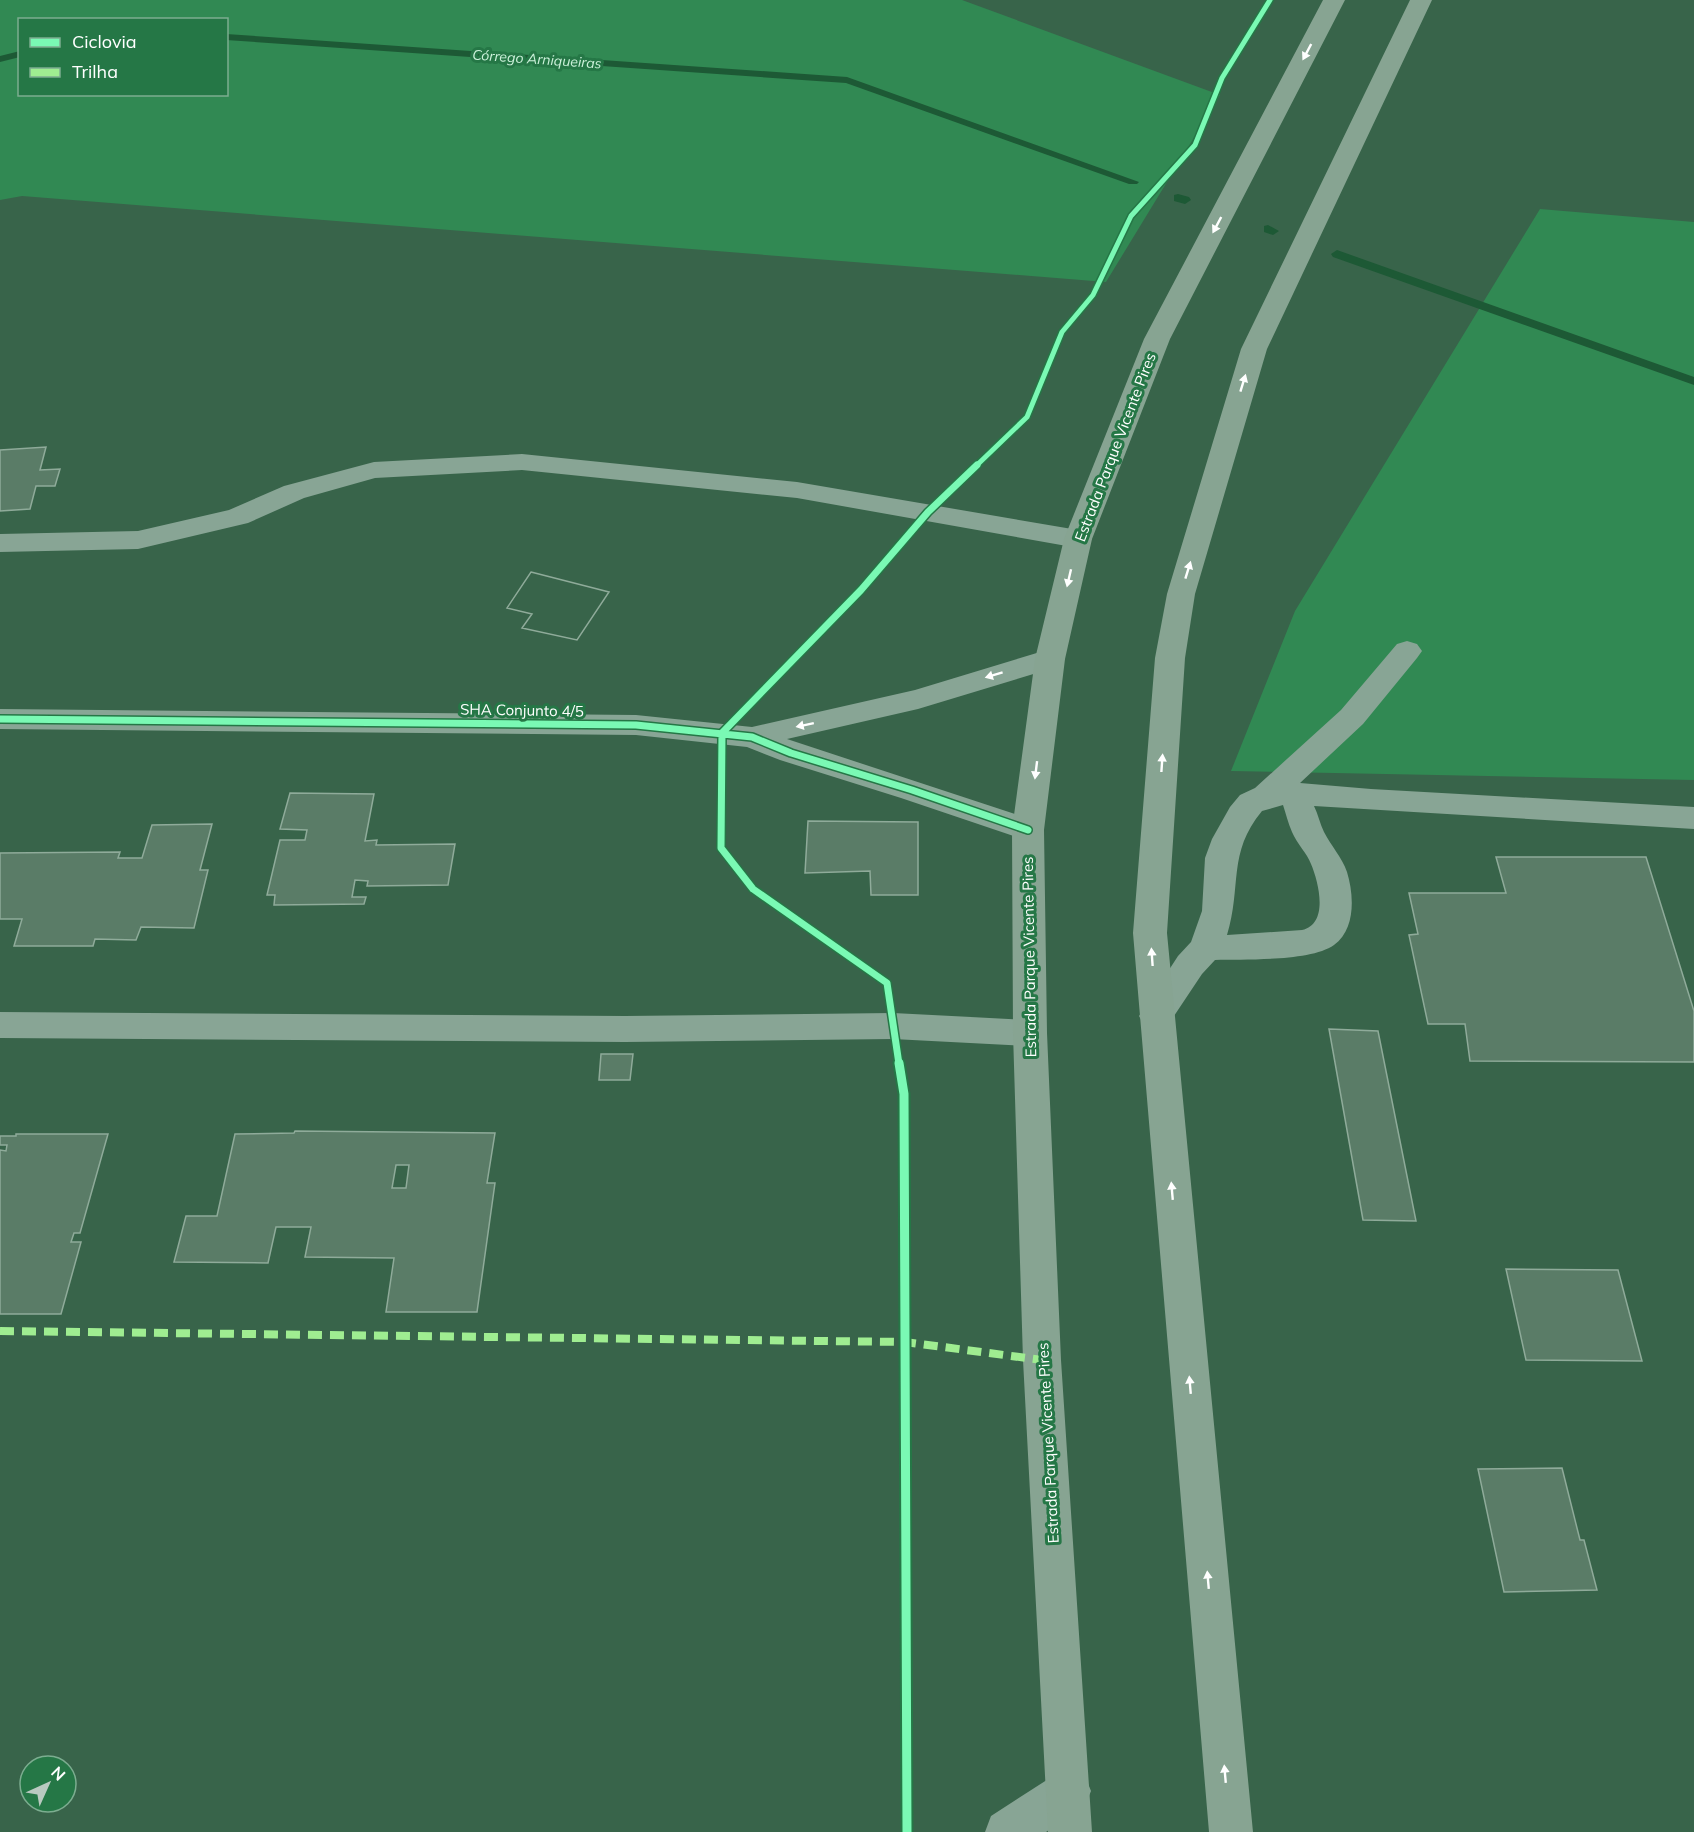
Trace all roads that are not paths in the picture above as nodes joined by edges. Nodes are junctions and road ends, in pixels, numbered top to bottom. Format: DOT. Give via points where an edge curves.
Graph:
graph roads {
  1 [pos="1334,0"];
  2 [pos="1421,0"];
  3 [pos="1078,539"];
  4 [pos="0,543"];
  5 [pos="1407,651"];
  6 [pos="1050,659"];
  7 [pos="0,719"];
  8 [pos="752,737"];
  9 [pos="1280,794"];
  10 [pos="1694,818"];
  11 [pos="1028,830"];
  12 [pos="1206,948"];
  13 [pos="1156,1016"];
  14 [pos="0,1025"];
  15 [pos="1030,1032"];
  16 [pos="1069,1811"];
  17 [pos="1007,1832"];
  18 [pos="1231,1832"];
  1 -- 3 [label="main road, Estrada Parque Vicente Pires, one-way" via="1157,339"];
  13 -- 2 [label="main road, one-way" via="1150,933 1170,658 1181,594 1254,349"];
  3 -- 4 [label="street" via="797,490 522,462 374,470 294,492 238,517 138,540"];
  3 -- 6 [label="main road, Estrada Parque Vicente Pires, one-way"];
  5 -- 9 [label="street"];
  6 -- 8 [label="street, SHA Conjunto 4/5, one-way" via="918,699"];
  6 -- 11 [label="main road, Estrada Parque Vicente Pires, one-way"];
  7 -- 8 [label="street, SHA Conjunto 4/5" via="636,725"];
  8 -- 11 [label="street, SHA Conjunto 4/5"];
  9 -- 10 [label="street"];
  9 -- 12 [label="street" via="1251,803 1228,839 1221,858 1218,911"];
  9 -- 12 [label="street" via="1326,861 1337,905 1331,923 1322,937 1303,944"];
  11 -- 15 [label="main road, Estrada Parque Vicente Pires"];
  12 -- 13 [label="street"];
  18 -- 13 [label="main road, one-way"];
  14 -- 15 [label="street" via="613,1029 893,1026"];
  15 -- 16 [label="main road, Estrada Parque Vicente Pires" via="1042,1360"];
  16 -- 17 [label="street"];
}
